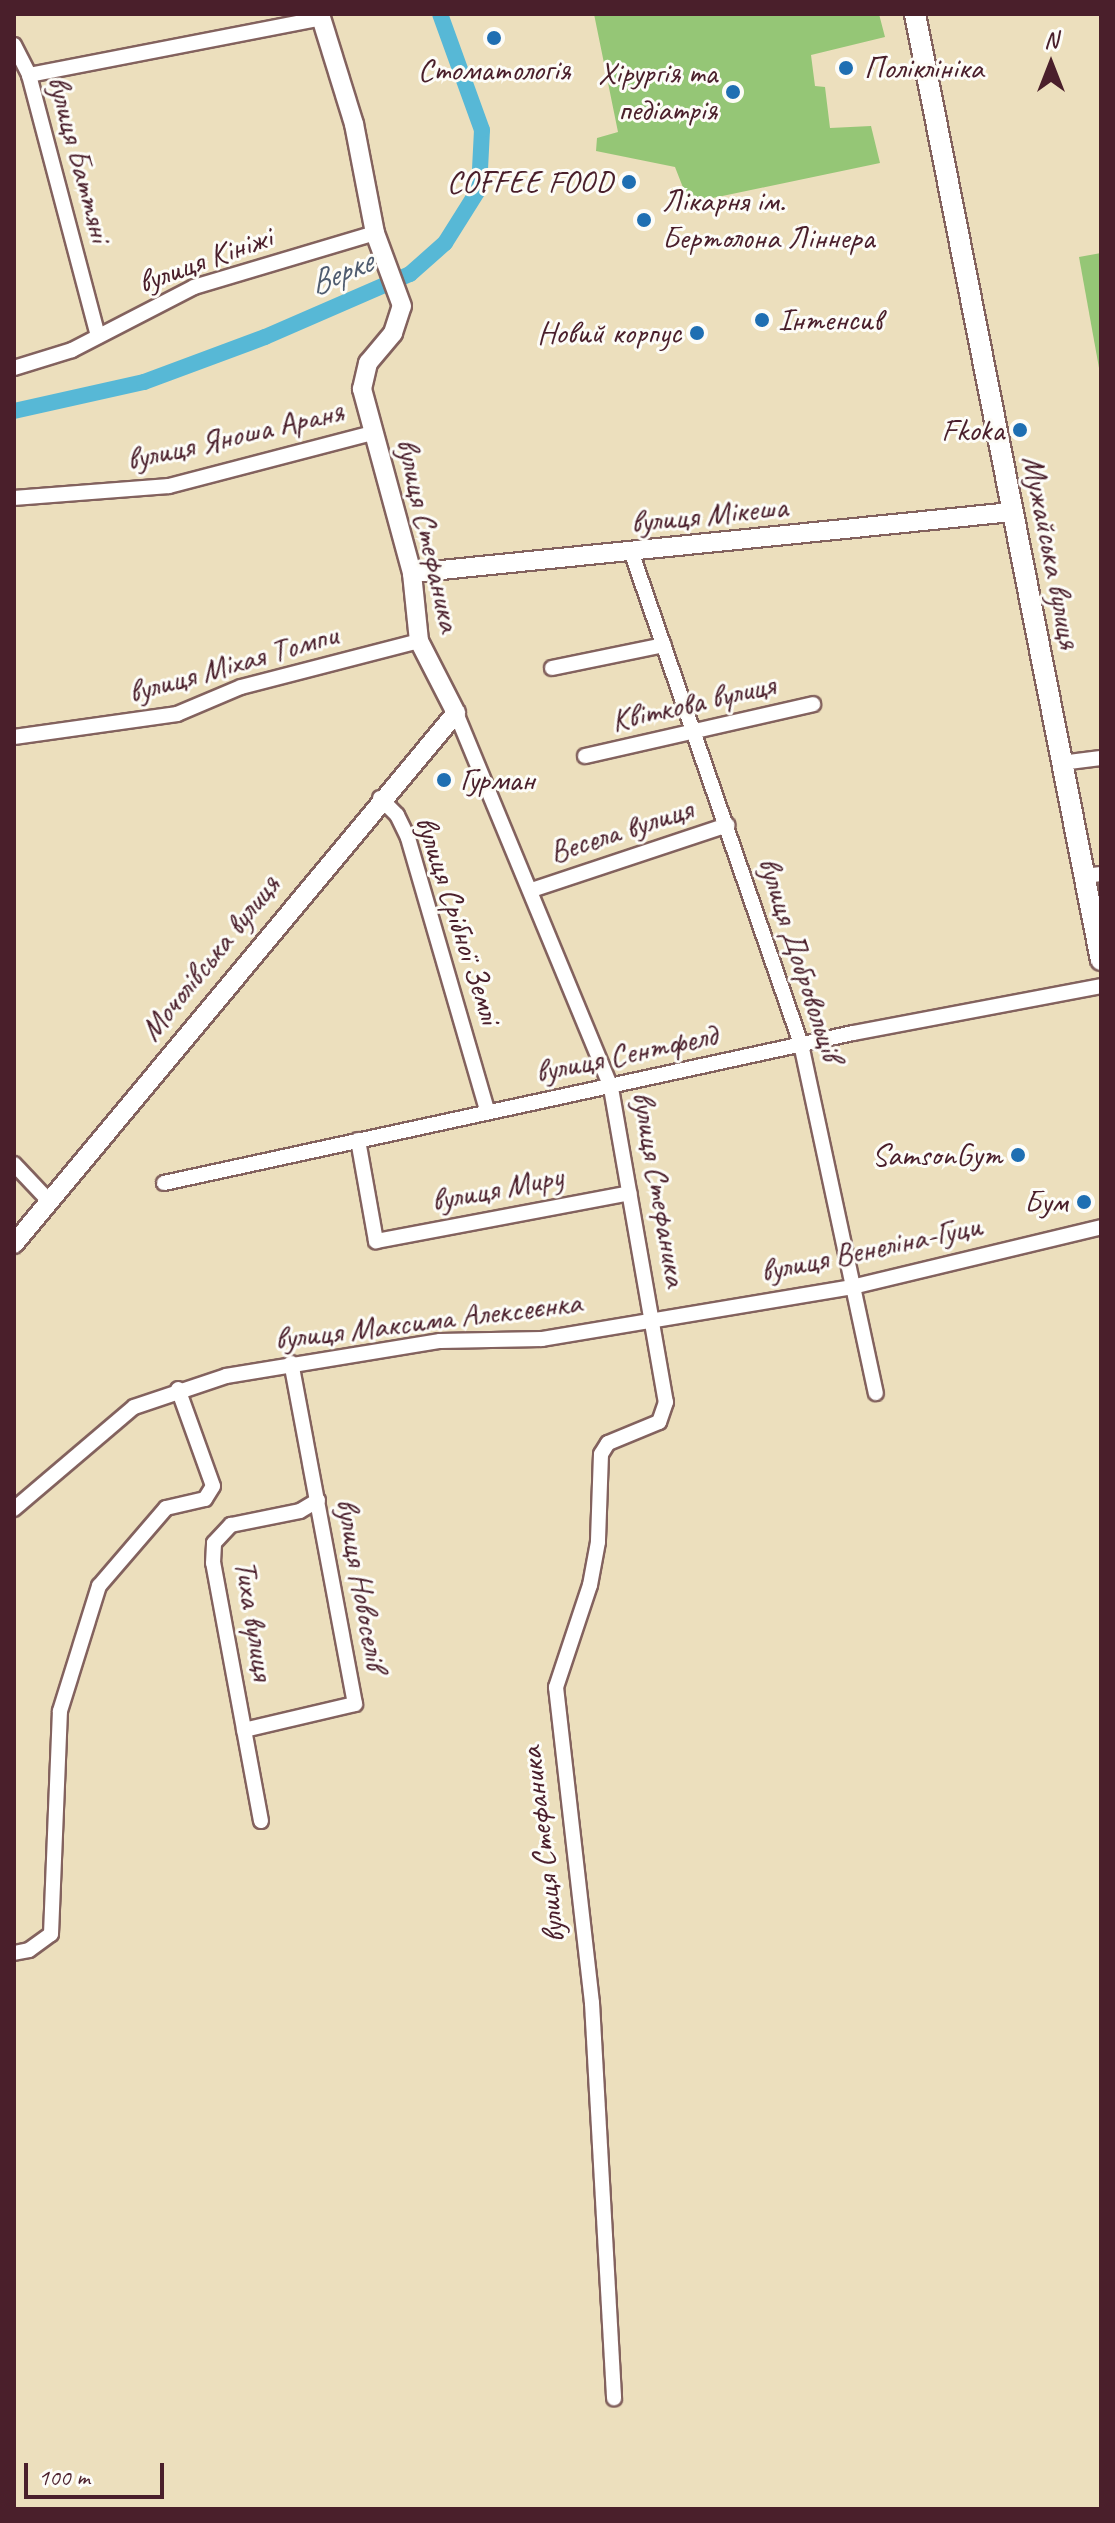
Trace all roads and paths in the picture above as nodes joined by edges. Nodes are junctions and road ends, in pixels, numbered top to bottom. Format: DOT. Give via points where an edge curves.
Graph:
graph roads {
  1 [pos="915,14"];
  2 [pos="321,16"];
  3 [pos="14,45"];
  4 [pos="29,75"];
  5 [pos="375,233"];
  6 [pos="98,336"];
  7 [pos="14,368"];
  8 [pos="372,433"];
  9 [pos="14,498"];
  10 [pos="1012,512"];
  11 [pos="632,554"];
  12 [pos="412,573"];
  13 [pos="419,641"];
  14 [pos="664,645"];
  15 [pos="552,668"];
  16 [pos="813,704"];
  17 [pos="456,713"];
  18 [pos="695,731"];
  19 [pos="14,737"];
  20 [pos="585,756"];
  21 [pos="1101,758"];
  22 [pos="1061,763"];
  23 [pos="380,798"];
  24 [pos="727,825"];
  25 [pos="1093,875"];
  26 [pos="532,890"];
  27 [pos="1101,960"];
  28 [pos="1101,986"];
  29 [pos="801,1044"];
  30 [pos="611,1088"];
  31 [pos="487,1110"];
  32 [pos="358,1140"];
  33 [pos="16,1170"];
  34 [pos="164,1183"];
  35 [pos="630,1193"];
  36 [pos="49,1201"];
  37 [pos="1101,1227"];
  38 [pos="14,1244"];
  39 [pos="852,1287"];
  40 [pos="651,1318"];
  41 [pos="291,1363"];
  42 [pos="178,1389"];
  43 [pos="876,1393"];
  44 [pos="318,1500"];
  45 [pos="14,1509"];
  46 [pos="244,1730"];
  47 [pos="261,1821"];
  48 [pos="22,1952"];
  49 [pos="614,2398"];
  1 -- 10 [label="highway, Мужайська вулиця"];
  2 -- 4 [label="street"];
  2 -- 5 [label="main road, вулиця Стефаника" via="354,124"];
  3 -- 4 [label="street, вулиця Баттяні"];
  4 -- 6 [label="street, вулиця Баттяні"];
  5 -- 6 [label="street, вулиця Кініжі" via="194,287"];
  5 -- 8 [label="main road, вулиця Стефаника" via="396,281 399,320 363,374"];
  6 -- 7 [label="street, вулиця Кініжі"];
  8 -- 9 [label="street, вулиця Яноша Араня" via="169,486"];
  8 -- 12 [label="main road, вулиця Стефаника"];
  10 -- 11 [label="main road, вулиця Мікеша"];
  10 -- 22 [label="highway, Мужайська вулиця"];
  11 -- 12 [label="main road, вулиця Мікеша"];
  11 -- 14 [label="street, вулиця Добровольців"];
  12 -- 13 [label="main road, вулиця Стефаника"];
  13 -- 17 [label="main road, вулиця Стефаника"];
  13 -- 19 [label="street, вулиця Міхая Томпи" via="241,687 177,714"];
  14 -- 15 [label="street"];
  14 -- 18 [label="street, вулиця Добровольців"];
  16 -- 18 [label="street, Квіткова вулиця"];
  17 -- 23 [label="main road, Мочолівська вулиця"];
  17 -- 26 [label="street, вулиця Стефаника"];
  18 -- 20 [label="street, Квіткова вулиця"];
  18 -- 24 [label="street, вулиця Добровольців"];
  21 -- 22 [label="street"];
  22 -- 25 [label="highway, Мужайська вулиця"];
  23 -- 31 [label="street, вулиця Срібної Землі" via="397,815 408,838"];
  23 -- 36 [label="main road, Мочолівська вулиця"];
  24 -- 26 [label="street, Весела вулиця"];
  24 -- 29 [label="street, вулиця Добровольців"];
  25 -- 27 [label="highway, Мужайська вулиця"];
  26 -- 30 [label="street, вулиця Стефаника"];
  28 -- 29 [label="street, вулиця Сентфелд"];
  29 -- 30 [label="street, вулиця Сентфелд"];
  29 -- 39 [label="street, вулиця Добровольців" via="828,1153"];
  30 -- 31 [label="street, вулиця Сентфелд"];
  30 -- 35 [label="street, вулиця Стефаника"];
  31 -- 32 [label="street, вулиця Сентфелд"];
  32 -- 34 [label="street, вулиця Сентфелд"];
  32 -- 35 [label="street, вулиця Миру" via="376,1241"];
  33 -- 36 [label="street"];
  35 -- 40 [label="street, вулиця Стефаника"];
  36 -- 38 [label="main road, Мочолівська вулиця"];
  37 -- 39 [label="street, вулиця Венеліна-Гуци"];
  39 -- 40 [label="street, вулиця Венеліна-Гуци"];
  39 -- 43 [label="street, вулиця Добровольців"];
  40 -- 41 [label="street, вулиця Максима Алексеєнка" via="542,1339 440,1341"];
  40 -- 49 [label="street, вулиця Стефаника" via="665,1412 647,1430 608,1443 601,1454 592,1571 556,1687 592,2003"];
  41 -- 42 [label="street, вулиця Максима Алексеєнка"];
  41 -- 44 [label="street, вулиця Новоселів"];
  42 -- 45 [label="street, вулиця Максима Алексеєнка" via="134,1407"];
  42 -- 48 [label="street" via="213,1486 205,1499 166,1508 99,1586 60,1711 51,1934"];
  44 -- 46 [label="street, Тиха вулиця" via="300,1511 231,1525 214,1543 213,1563"];
  44 -- 46 [label="street, вулиця Новоселів" via="355,1704"];
  46 -- 47 [label="street, Тиха вулиця"];
}
